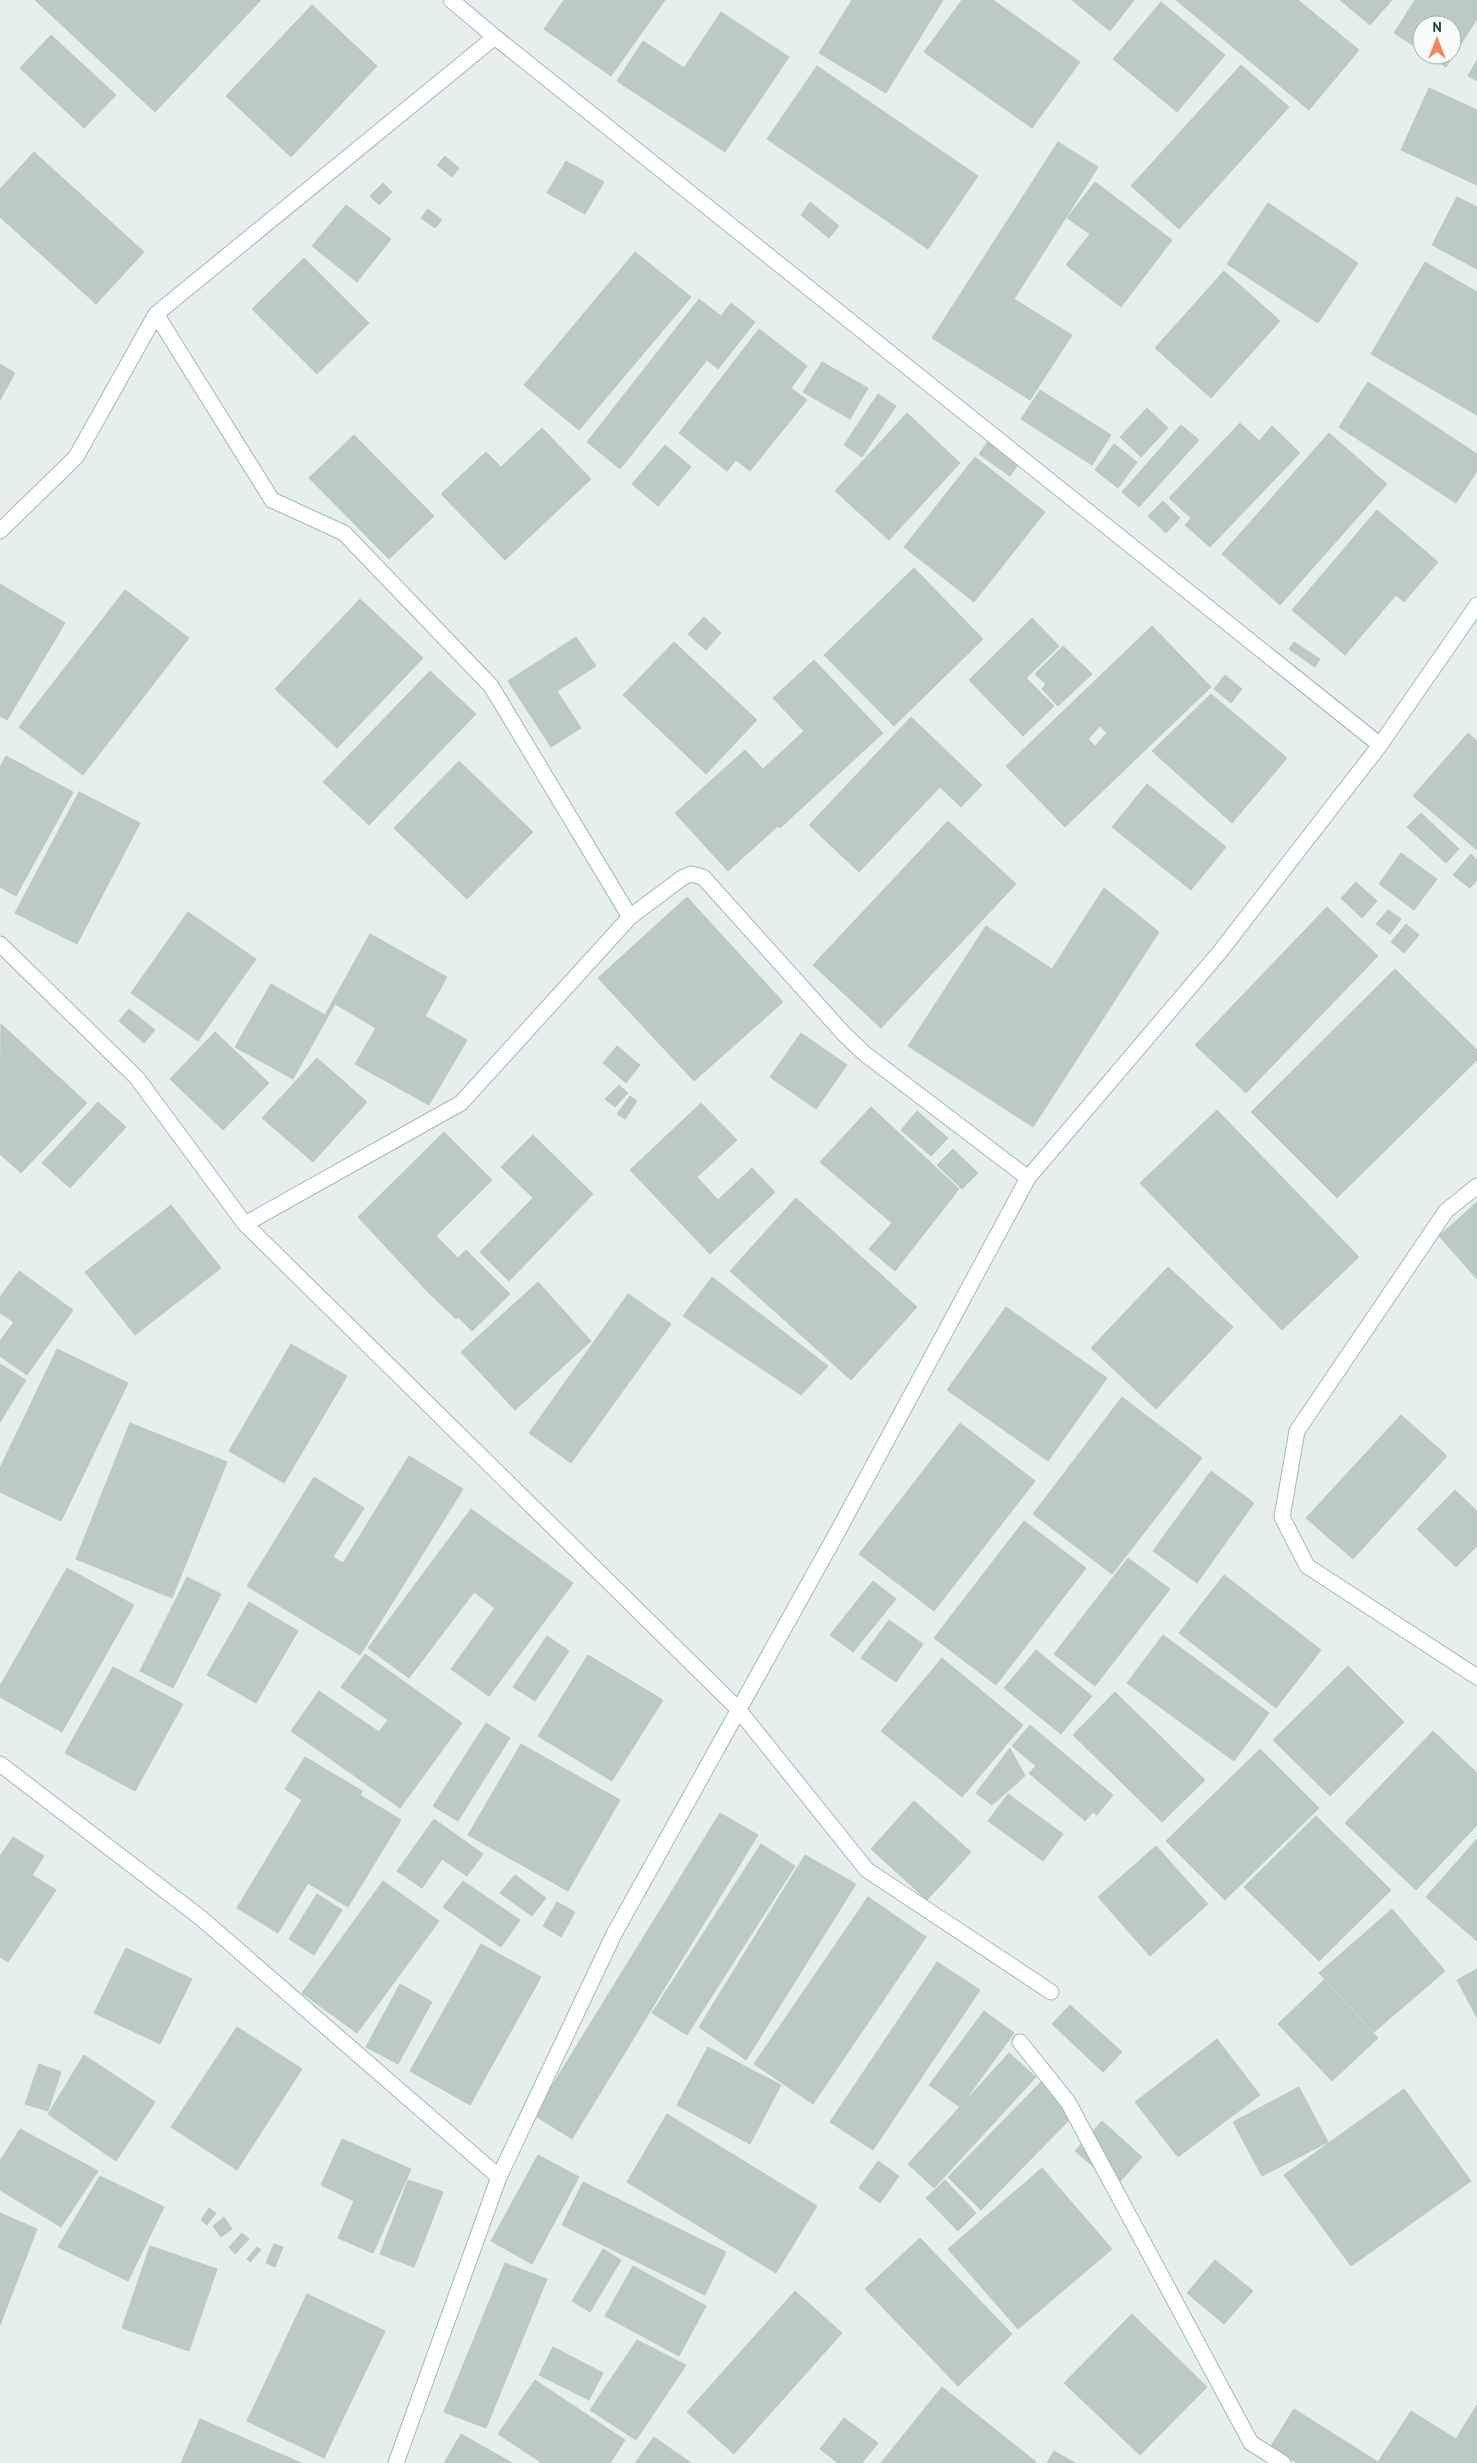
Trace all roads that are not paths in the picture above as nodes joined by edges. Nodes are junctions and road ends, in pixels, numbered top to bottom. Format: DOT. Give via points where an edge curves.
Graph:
graph roads {
  1 [pos="451,0"];
  2 [pos="495,38"];
  3 [pos="156,314"];
  4 [pos="0,531"];
  5 [pos="1477,606"];
  6 [pos="1380,745"];
  7 [pos="630,917"];
  8 [pos="0,944"];
  9 [pos="1028,1178"];
  10 [pos="1477,1186"];
  11 [pos="245,1224"];
  12 [pos="1477,1676"];
  13 [pos="738,1709"];
  14 [pos="0,1764"];
  15 [pos="1051,1992"];
  16 [pos="1020,2042"];
  17 [pos="499,2177"];
  18 [pos="396,2463"];
  19 [pos="1283,2463"];
  1 -- 2 [label="street"];
  2 -- 3 [label="street"];
  2 -- 6 [label="street"];
  3 -- 4 [label="street" via="76,457"];
  3 -- 7 [label="street" via="272,500 344,533 491,686"];
  5 -- 6 [label="street"];
  6 -- 9 [label="street" via="1219,953"];
  7 -- 9 [label="street" via="682,878 691,874 703,877 865,1054"];
  7 -- 11 [label="street" via="462,1103"];
  8 -- 11 [label="street" via="137,1078"];
  9 -- 13 [label="street"];
  10 -- 12 [label="street" via="1446,1210 1296,1431 1282,1517 1307,1566"];
  11 -- 13 [label="street"];
  13 -- 15 [label="street" via="867,1870"];
  13 -- 17 [label="street" via="614,1934"];
  14 -- 17 [label="street" via="202,1918"];
  16 -- 19 [label="street" via="1068,2102 1250,2443"];
  17 -- 18 [label="street"];
}
